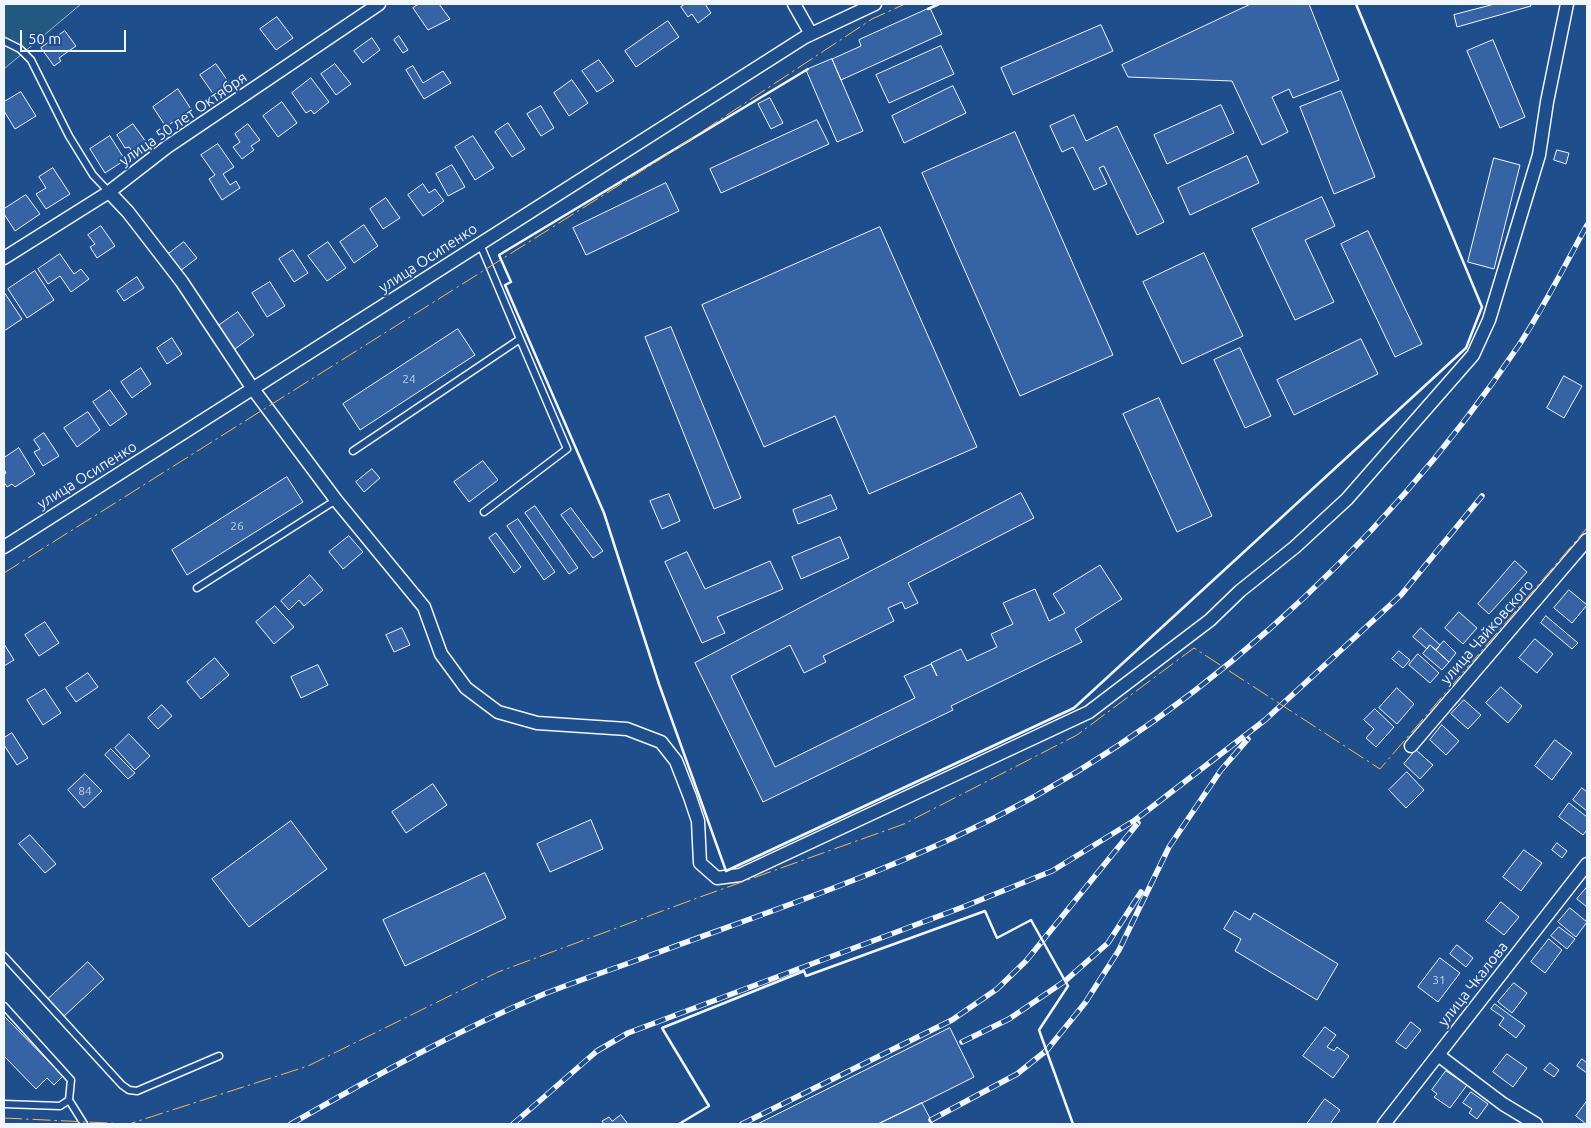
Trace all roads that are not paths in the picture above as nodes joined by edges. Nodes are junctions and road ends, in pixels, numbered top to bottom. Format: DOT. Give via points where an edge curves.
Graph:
graph roads {
  1 [pos="379,4"];
  2 [pos="794,4"];
  3 [pos="875,4"];
  4 [pos="1567,4"];
  5 [pos="811,34"];
  6 [pos="4,41"];
  7 [pos="109,192"];
  8 [pos="480,244"];
  9 [pos="4,258"];
  10 [pos="520,339"];
  11 [pos="253,389"];
  12 [pos="353,451"];
  13 [pos="336,500"];
  14 [pos="484,512"];
  15 [pos="1587,540"];
  16 [pos="4,547"];
  17 [pos="197,588"];
  18 [pos="1411,746"];
  19 [pos="1587,864"];
  20 [pos="4,956"];
  21 [pos="4,1006"];
  22 [pos="1438,1055"];
  23 [pos="219,1056"];
  24 [pos="69,1100"];
  25 [pos="4,1104"];
  26 [pos="84,1124"];
  27 [pos="1384,1124"];
  28 [pos="1536,1124"];
  1 -- 7 [label="street, улица 50 лет Октября" via="167,147"];
  2 -- 5 [label="street"];
  3 -- 5 [label="street, улица Осипенко"];
  4 -- 13 [label="street" via="1539,155 1489,320 1473,354 1347,499 1210,620 1089,712 740,875 718,878 700,863 698,821 676,761 661,742 627,729 537,723 498,712 466,688 441,654 424,607"];
  5 -- 8 [label="street, улица Осипенко"];
  6 -- 7 [label="lane" via="20,49 31,60 69,136 93,175"];
  7 -- 9 [label="street, улица 50 лет Октября"];
  7 -- 11 [label="street" via="182,282"];
  8 -- 10 [label="lane"];
  8 -- 11 [label="street, улица Осипенко"];
  10 -- 12 [label="lane"];
  10 -- 14 [label="lane" via="567,449"];
  11 -- 13 [label="street"];
  11 -- 16 [label="street, улица Осипенко"];
  13 -- 17 [label="lane"];
  15 -- 18 [label="street, улица Чайковского"];
  19 -- 22 [label="street, улица Чкалова"];
  20 -- 23 [label="lane" via="129,1090 137,1091"];
  21 -- 24 [label="lane" via="71,1080"];
  22 -- 27 [label="street, улица Чкалова"];
  22 -- 28 [label="street"];
  24 -- 25 [label="lane" via="60,1106"];
  24 -- 26 [label="lane"];
}
